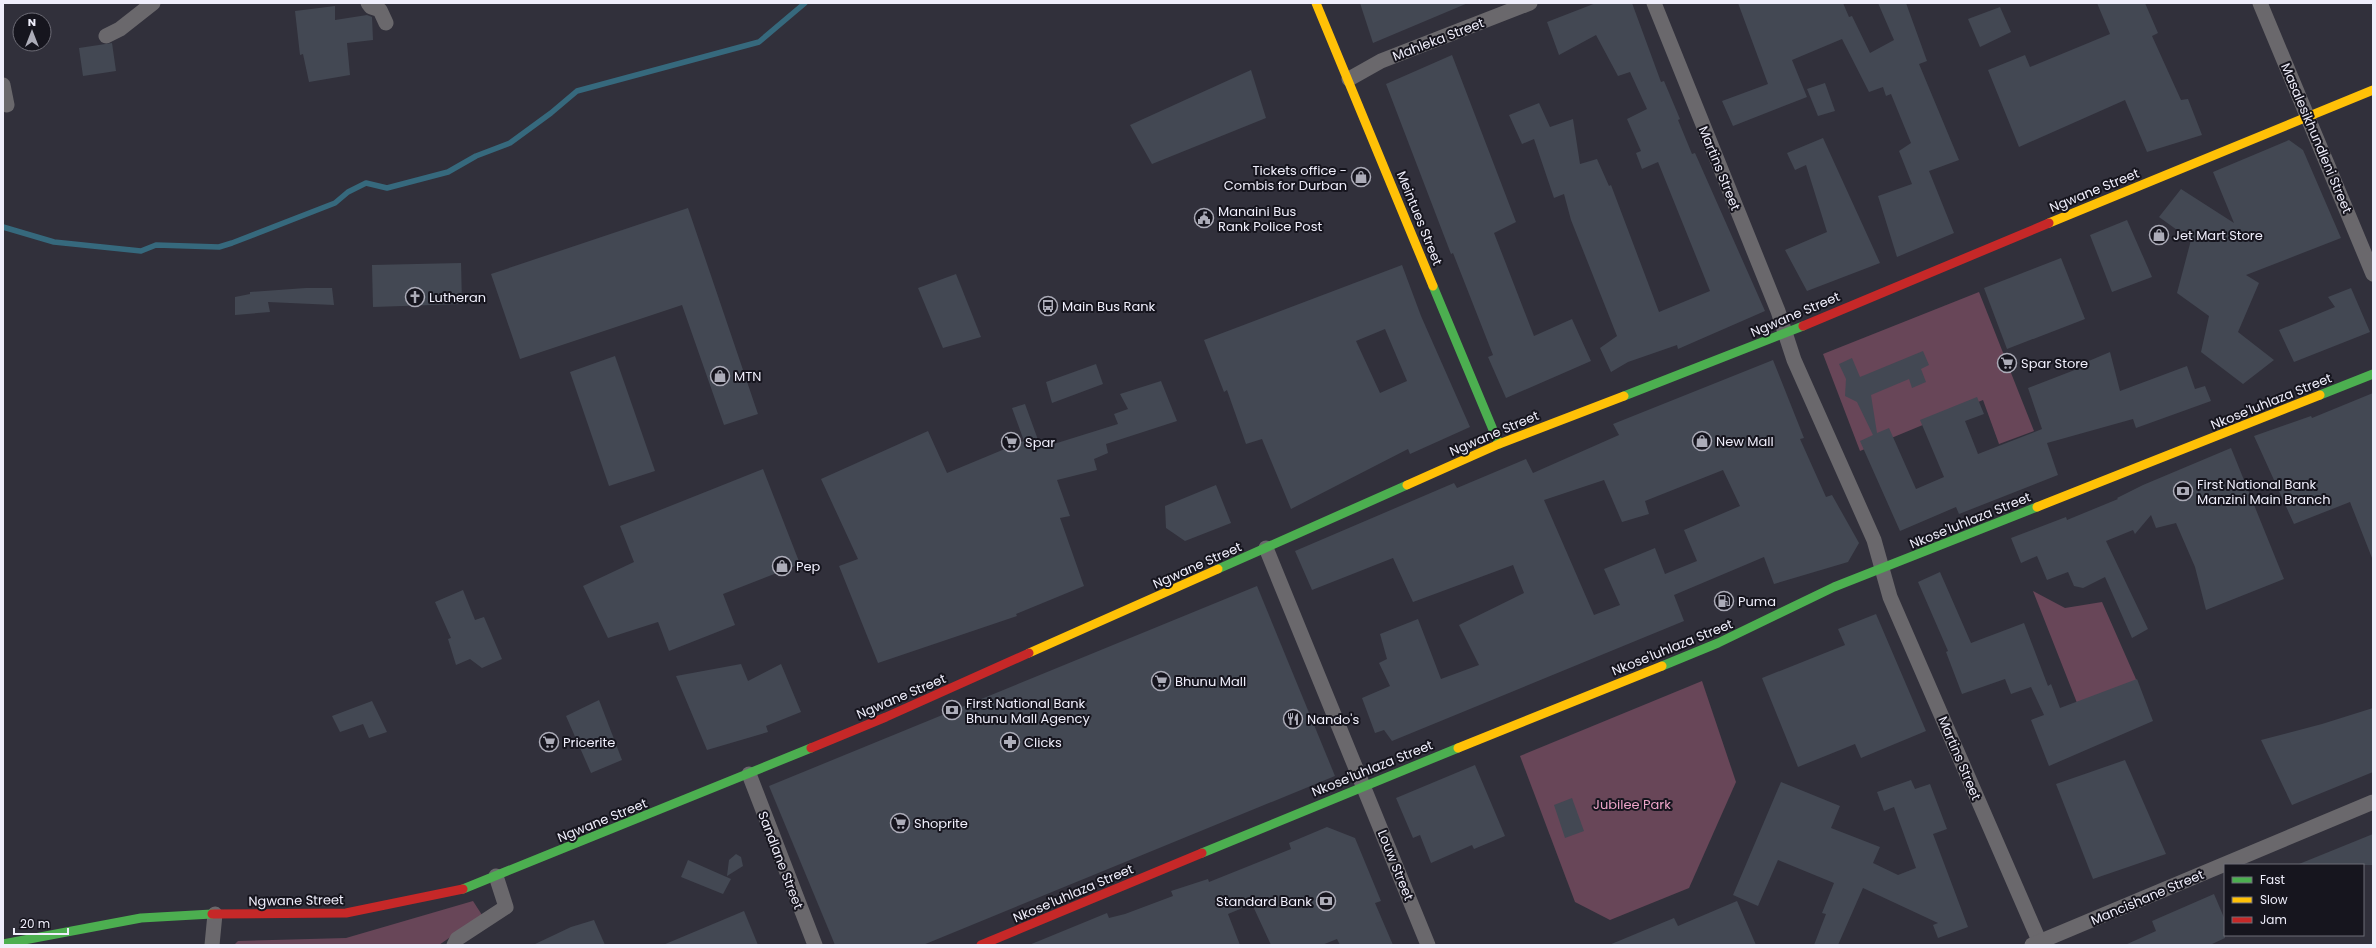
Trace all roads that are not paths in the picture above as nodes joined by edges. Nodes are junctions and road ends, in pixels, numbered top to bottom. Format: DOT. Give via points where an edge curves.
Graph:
graph roads {
  1 [pos="153,3"];
  2 [pos="368,3"];
  3 [pos="1316,3"];
  4 [pos="1530,3"];
  5 [pos="1654,3"];
  6 [pos="2260,3"];
  7 [pos="386,23"];
  8 [pos="106,36"];
  9 [pos="1349,79"];
  10 [pos="3,85"];
  11 [pos="2373,90"];
  12 [pos="7,105"];
  13 [pos="2308,117"];
  14 [pos="2373,274"];
  15 [pos="1786,333"];
  16 [pos="2373,374"];
  17 [pos="1499,444"];
  18 [pos="1266,548"];
  19 [pos="1882,569"];
  20 [pos="749,774"];
  21 [pos="1364,785"];
  22 [pos="2373,802"];
  23 [pos="2227,864"];
  24 [pos="2224,865"];
  25 [pos="496,876"];
  26 [pos="215,914"];
  27 [pos="3,944"];
  28 [pos="2038,944"];
  29 [pos="212,945"];
  30 [pos="454,945"];
  31 [pos="815,945"];
  32 [pos="981,945"];
  33 [pos="1428,945"];
  1 -- 8 [label="street" via="120,29"];
  2 -- 7 [label="street" via="380,10"];
  3 -- 9 [label="main road, Meintues Street"];
  4 -- 9 [label="street, Mahleka Street" via="1381,61"];
  5 -- 15 [label="street, Martins Street"];
  6 -- 13 [label="street, Masalesikhundleni Street"];
  9 -- 17 [label="main road, Meintues Street"];
  10 -- 12 [label="street"];
  11 -- 13 [label="main road, Ngwane Street"];
  13 -- 14 [label="street, Masalesikhundleni Street"];
  13 -- 15 [label="main road, Ngwane Street"];
  15 -- 17 [label="main road, Ngwane Street"];
  15 -- 19 [label="street, Martins Street" via="1794,360 1874,540"];
  16 -- 19 [label="main road, Nkose'luhlaza Street"];
  17 -- 18 [label="main road, Ngwane Street"];
  18 -- 20 [label="main road, Ngwane Street" via="886,717"];
  18 -- 21 [label="street, Louw Street"];
  19 -- 21 [label="main road, Nkose'luhlaza Street" via="1858,577 1720,643"];
  19 -- 28 [label="street, Martins Street" via="1890,597"];
  20 -- 25 [label="main road, Ngwane Street"];
  20 -- 31 [label="street, Sandlane Street"];
  21 -- 32 [label="main road, Nkose'luhlaza Street"];
  21 -- 33 [label="street, Louw Street"];
  22 -- 23 [label="street, Mancishane Street"];
  24 -- 28 [label="street, Mancishane Street"];
  25 -- 26 [label="main road, Ngwane Street" via="464,889 346,913"];
  25 -- 30 [label="street" via="506,907 457,939"];
  26 -- 27 [label="main road, Ngwane Street" via="141,918"];
  26 -- 29 [label="street"];
}
